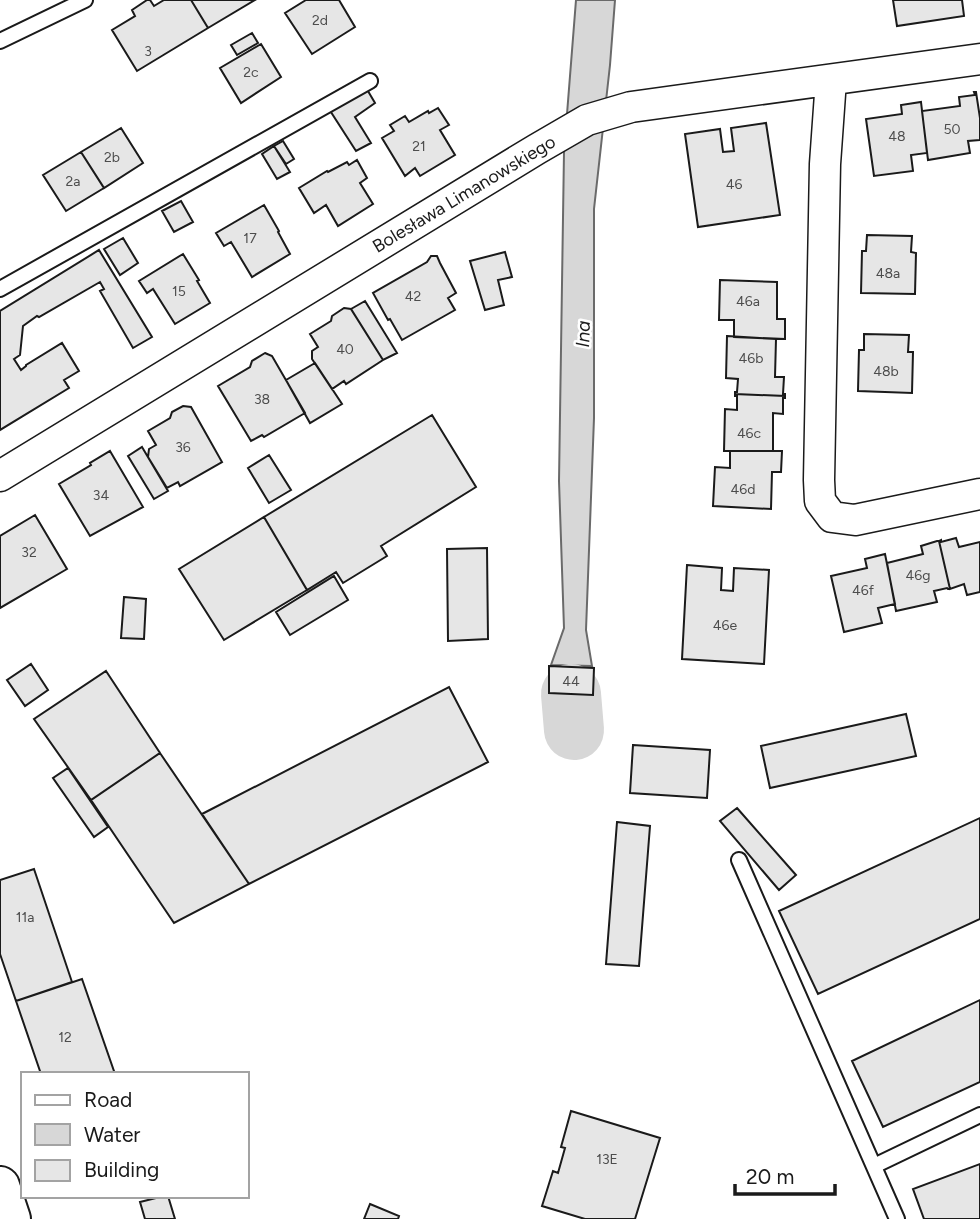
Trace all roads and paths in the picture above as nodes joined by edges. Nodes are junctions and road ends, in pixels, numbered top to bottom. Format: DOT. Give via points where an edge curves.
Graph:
graph roads {
  1 [pos="85,0"];
  2 [pos="0,41"];
  3 [pos="980,59"];
  4 [pos="831,80"];
  5 [pos="370,81"];
  6 [pos="0,289"];
  7 [pos="0,476"];
  8 [pos="980,494"];
  9 [pos="739,860"];
  10 [pos="980,1115"];
  11 [pos="874,1166"];
  12 [pos="0,1186"];
  13 [pos="11,1219"];
  14 [pos="897,1219"];
  1 -- 2 [label="lane"];
  3 -- 4 [label="street, Bolesława Limanowskiego"];
  4 -- 7 [label="street, Bolesława Limanowskiego" via="631,107 587,120"];
  4 -- 8 [label="street" via="820,502 832,517 855,520"];
  5 -- 6 [label="lane"];
  9 -- 11 [label="lane"];
  10 -- 11 [label="lane"];
  11 -- 14 [label="lane"];
  12 -- 13 [label="street"];
}
